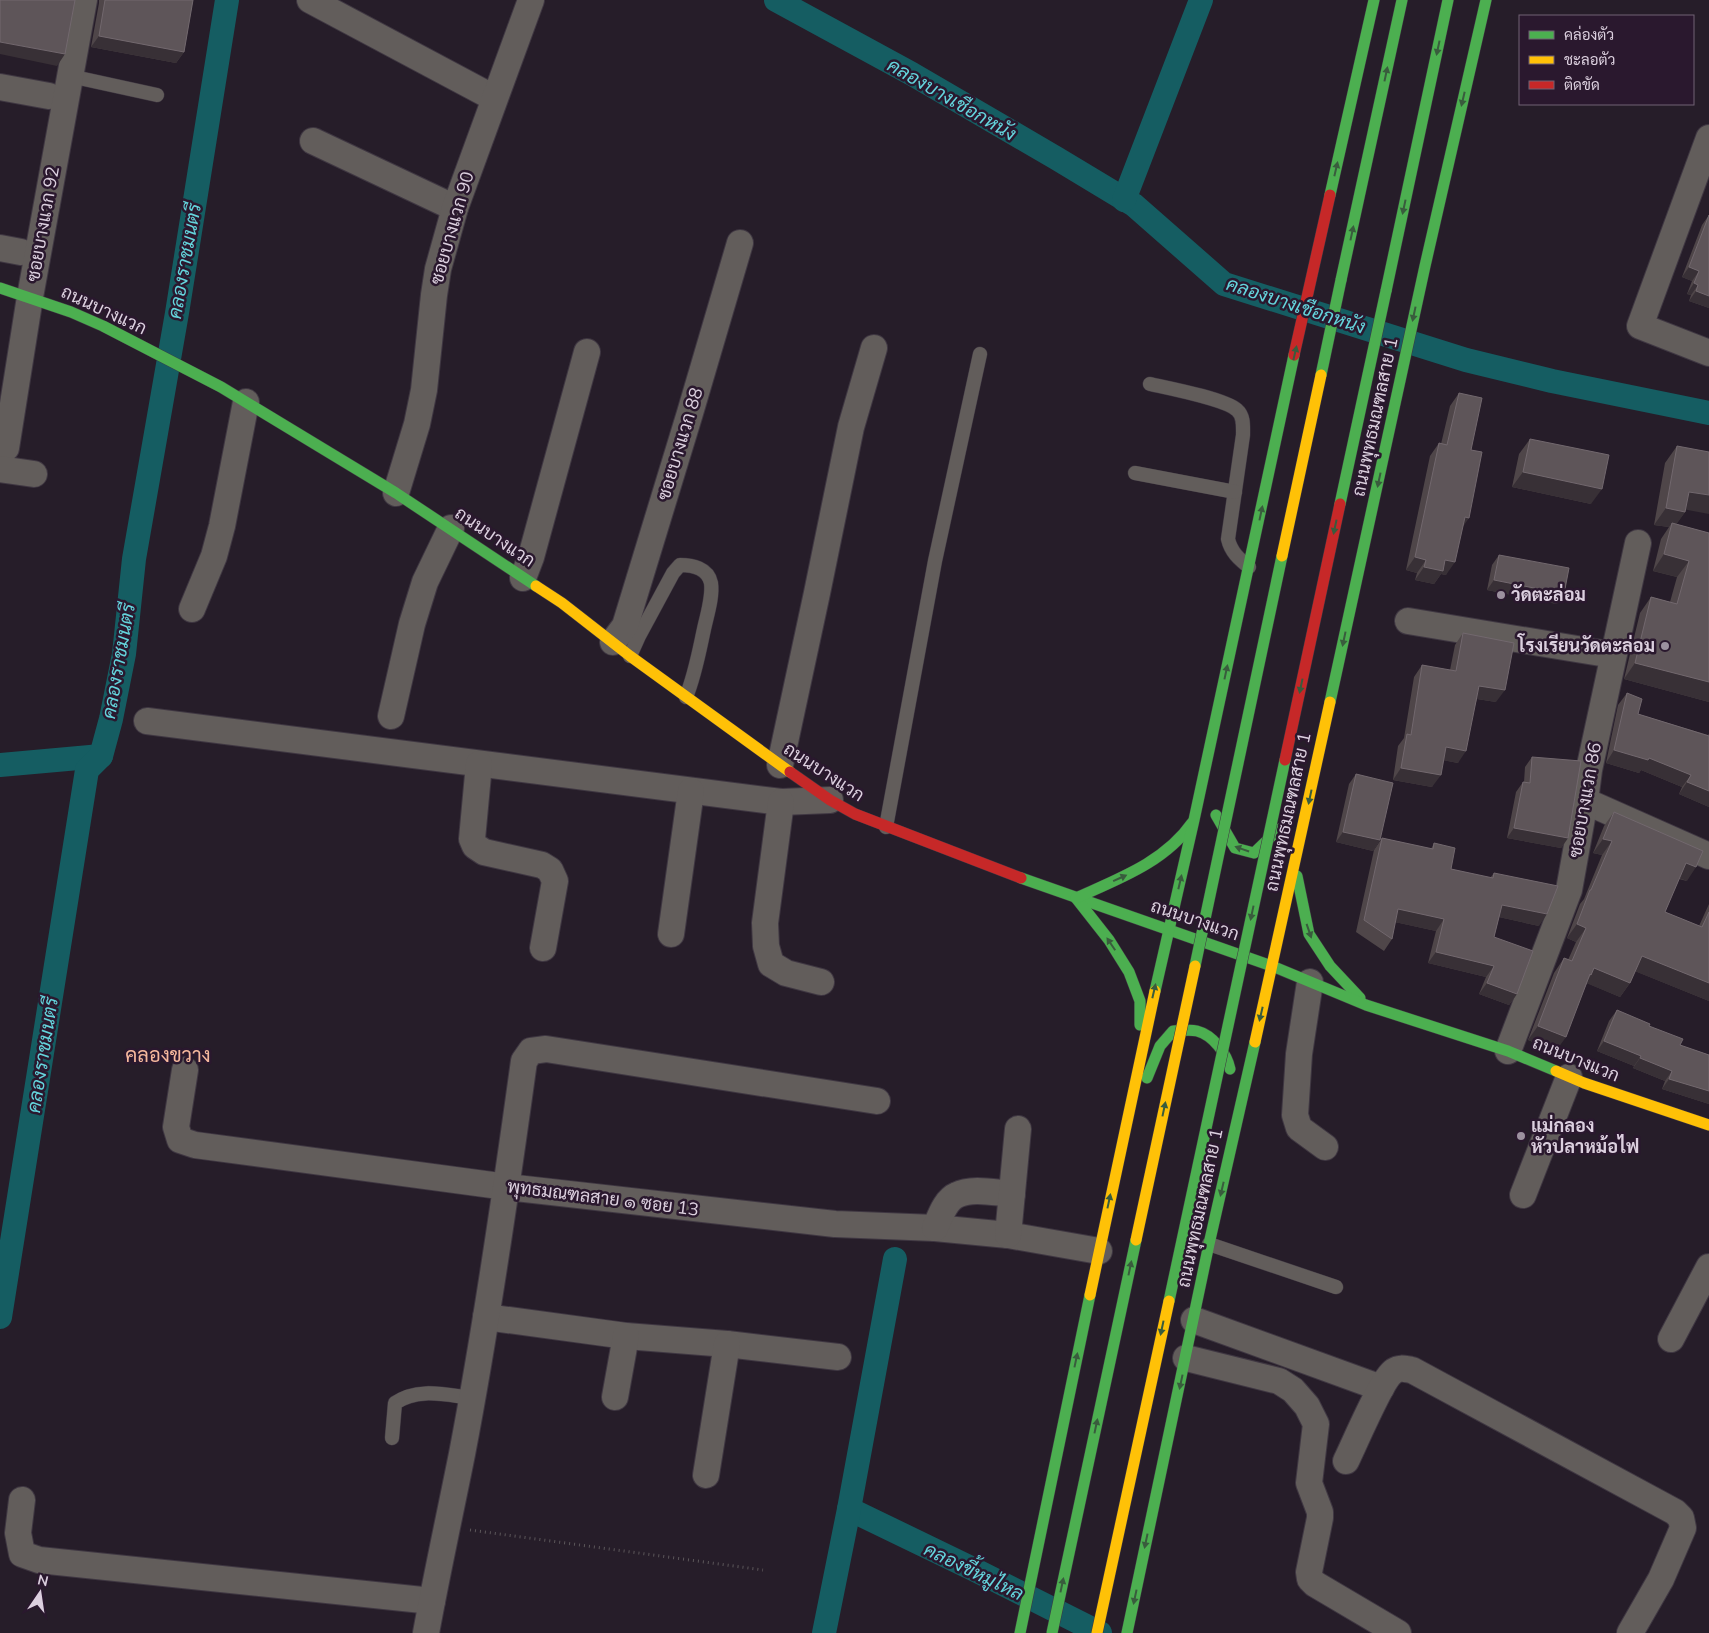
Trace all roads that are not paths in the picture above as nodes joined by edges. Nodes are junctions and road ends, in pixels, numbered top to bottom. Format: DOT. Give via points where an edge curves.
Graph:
graph roads {
  1 [pos="84,0"];
  2 [pos="310,0"];
  3 [pos="531,0"];
  4 [pos="1374,0"];
  5 [pos="1402,0"];
  6 [pos="1448,0"];
  7 [pos="1486,0"];
  8 [pos="70,76"];
  9 [pos="0,87"];
  10 [pos="49,96"];
  11 [pos="157,96"];
  12 [pos="494,98"];
  13 [pos="1709,138"];
  14 [pos="313,141"];
  15 [pos="1703,172"];
  16 [pos="456,208"];
  17 [pos="740,243"];
  18 [pos="0,288"];
  19 [pos="30,297"];
  20 [pos="874,348"];
  21 [pos="587,352"];
  22 [pos="1709,353"];
  23 [pos="980,354"];
  24 [pos="1150,384"];
  25 [pos="246,402"];
  26 [pos="3,458"];
  27 [pos="1134,473"];
  28 [pos="34,474"];
  29 [pos="1235,492"];
  30 [pos="396,493"];
  31 [pos="451,528"];
  32 [pos="1638,543"];
  33 [pos="1249,568"];
  34 [pos="523,578"];
  35 [pos="192,609"];
  36 [pos="1408,620"];
  37 [pos="621,649"];
  38 [pos="1614,655"];
  39 [pos="1335,682"];
  40 [pos="686,697"];
  41 [pos="1220,699"];
  42 [pos="391,716"];
  43 [pos="146,721"];
  44 [pos="479,764"];
  45 [pos="780,764"];
  46 [pos="1218,767"];
  47 [pos="1300,784"];
  48 [pos="692,791"];
  49 [pos="830,800"];
  50 [pos="1585,801"];
  51 [pos="781,802"];
  52 [pos="1216,806"];
  53 [pos="1194,820"];
  54 [pos="1288,821"];
  55 [pos="886,827"];
  56 [pos="1709,856"];
  57 [pos="1295,866"];
  58 [pos="1076,898"];
  59 [pos="1169,930"];
  60 [pos="670,934"];
  61 [pos="543,948"];
  62 [pos="1272,966"];
  63 [pos="821,982"];
  64 [pos="1310,982"];
  65 [pos="1366,1005"];
  66 [pos="1508,1051"];
  67 [pos="1140,1055"];
  68 [pos="185,1070"];
  69 [pos="1569,1077"];
  70 [pos="1230,1082"];
  71 [pos="877,1101"];
  72 [pos="1229,1101"];
  73 [pos="1709,1126"];
  74 [pos="1018,1129"];
  75 [pos="1124,1132"];
  76 [pos="1325,1147"];
  77 [pos="1226,1168"];
  78 [pos="507,1187"];
  79 [pos="1012,1194"];
  80 [pos="1523,1195"];
  81 [pos="935,1228"];
  82 [pos="1008,1235"];
  83 [pos="1209,1244"];
  84 [pos="1099,1251"];
  85 [pos="1709,1267"];
  86 [pos="1336,1287"];
  87 [pos="486,1317"];
  88 [pos="1194,1320"];
  89 [pos="626,1336"];
  90 [pos="1671,1340"];
  91 [pos="727,1344"];
  92 [pos="838,1357"];
  93 [pos="1186,1358"];
  94 [pos="1381,1388"];
  95 [pos="615,1397"];
  96 [pos="472,1398"];
  97 [pos="392,1438"];
  98 [pos="1346,1461"];
  99 [pos="706,1475"];
  100 [pos="22,1500"];
  101 [pos="432,1602"];
  102 [pos="426,1633"];
  103 [pos="1020,1633"];
  104 [pos="1052,1633"];
  105 [pos="1096,1633"];
  106 [pos="1128,1633"];
  107 [pos="1398,1633"];
  108 [pos="1630,1633"];
  1 -- 8 [label="street, ซอยบางแวก 92"];
  2 -- 12 [label="street"];
  3 -- 12 [label="street, ซอยบางแวก 90"];
  33 -- 4 [label="main road, one-way"];
  104 -- 5 [label="main road, one-way, bridge"];
  6 -- 105 [label="main road, ถนนพุทธมณฑลสาย 1, one-way, bridge"];
  7 -- 39 [label="main road, ถนนพุทธมณฑลสาย 1, one-way" via="1424,266"];
  8 -- 11 [label="lane"];
  8 -- 19 [label="street, ซอยบางแวก 92"];
  9 -- 10 [label="street"];
  12 -- 16 [label="street, ซอยบางแวก 90"];
  13 -- 15 [label="street"];
  14 -- 16 [label="street"];
  15 -- 22 [label="street" via="1640,326"];
  16 -- 30 [label="street, ซอยบางแวก 90" via="438,269 417,424"];
  17 -- 37 [label="street, ซอยบางแวก 88" via="625,626"];
  18 -- 19 [label="main road, ถนนบางแวก"];
  19 -- 25 [label="main road, ถนนบางแวก" via="103,326"];
  19 -- 26 [label="street, ซอยบางแวก 92"];
  20 -- 45 [label="street" via="850,427"];
  21 -- 34 [label="street"];
  23 -- 55 [label="lane" via="935,561"];
  24 -- 29 [label="lane" via="1226,403 1238,410 1243,435"];
  25 -- 30 [label="main road, ถนนบางแวก"];
  25 -- 35 [label="street" via="222,526 214,556"];
  26 -- 28 [label="street"];
  27 -- 29 [label="lane"];
  29 -- 33 [label="lane" via="1228,539 1234,554"];
  30 -- 31 [label="main road, ถนนบางแวก"];
  31 -- 34 [label="main road, ถนนบางแวก"];
  31 -- 42 [label="street" via="425,582"];
  32 -- 38 [label="street, ซอยบางแวก 86"];
  41 -- 33 [label="main road, one-way"];
  34 -- 37 [label="main road, ถนนบางแวก" via="562,603"];
  36 -- 38 [label="street"];
  37 -- 40 [label="main road, ถนนบางแวก"];
  37 -- 40 [label="lane" via="639,636 680,565 694,565 706,572 711,582 709,608"];
  38 -- 50 [label="street, ซอยบางแวก 86" via="1588,770"];
  39 -- 47 [label="main road"];
  39 -- 57 [label="main road, ถนนพุทธมณฑลสาย 1, one-way"];
  40 -- 45 [label="main road, ถนนบางแวก"];
  41 -- 46 [label="main road"];
  41 -- 53 [label="main road"];
  43 -- 44 [label="street"];
  44 -- 48 [label="street"];
  44 -- 61 [label="street" via="472,839 475,846 484,852 542,865 550,870 554,881"];
  45 -- 49 [label="main road, ถนนบางแวก"];
  48 -- 51 [label="street"];
  48 -- 60 [label="street"];
  49 -- 51 [label="street"];
  49 -- 55 [label="main road, ถนนบางแวก"];
  50 -- 56 [label="street"];
  50 -- 66 [label="street, ซอยบางแวก 86" via="1569,890"];
  51 -- 63 [label="street" via="765,923 766,946 770,964 786,973"];
  54 -- 52 [label="main road, one-way" via="1254,853 1235,848 1216,815"];
  58 -- 53 [label="main road, one-way" via="1135,872 1179,840"];
  59 -- 53 [label="main road, one-way"];
  55 -- 58 [label="main road, ถนนบางแวก"];
  57 -- 62 [label="main road, ถนนพุทธมณฑลสาย 1"];
  57 -- 65 [label="main road, one-way" via="1309,934 1330,966"];
  58 -- 59 [label="main road, ถนนบางแวก"];
  67 -- 58 [label="main road, one-way" via="1140,1001 1129,972"];
  59 -- 62 [label="main road, ถนนบางแวก"];
  67 -- 59 [label="main road, one-way"];
  62 -- 64 [label="main road, ถนนบางแวก"];
  62 -- 77 [label="main road, ถนนพุทธมณฑลสาย 1, one-way"];
  64 -- 65 [label="main road, ถนนบางแวก"];
  64 -- 76 [label="street" via="1299,1054 1296,1115 1299,1128"];
  65 -- 66 [label="main road, ถนนบางแวก"];
  66 -- 69 [label="main road, ถนนบางแวก"];
  67 -- 75 [label="main road"];
  68 -- 78 [label="street, พุทธมณฑลสาย ๑ ซอย 13" via="176,1127 180,1140 204,1146"];
  69 -- 73 [label="main road, ถนนบางแวก"];
  69 -- 80 [label="street"];
  70 -- 75 [label="main road" via="1230,1063 1218,1044 1199,1031 1173,1031 1160,1046"];
  71 -- 78 [label="street" via="546,1049 531,1051 524,1061"];
  72 -- 77 [label="main road"];
  74 -- 79 [label="street"];
  84 -- 75 [label="main road, one-way"];
  77 -- 83 [label="main road, ถนนพุทธมณฑลสาย 1, one-way"];
  78 -- 81 [label="street, พุทธมณฑลสาย ๑ ซอย 13" via="835,1224"];
  78 -- 87 [label="street"];
  79 -- 81 [label="street" via="972,1192 956,1195 945,1207"];
  79 -- 82 [label="street"];
  81 -- 82 [label="street, พุทธมณฑลสาย ๑ ซอย 13"];
  82 -- 84 [label="street, พุทธมณฑลสาย ๑ ซอย 13"];
  83 -- 86 [label="lane"];
  83 -- 88 [label="main road, ถนนพุทธมณฑลสาย 1"];
  103 -- 84 [label="main road, one-way"];
  85 -- 90 [label="street"];
  87 -- 89 [label="street"];
  87 -- 96 [label="street"];
  88 -- 93 [label="main road, ถนนพุทธมณฑลสาย 1"];
  88 -- 94 [label="street"];
  89 -- 91 [label="street"];
  89 -- 95 [label="street"];
  91 -- 92 [label="street"];
  91 -- 99 [label="street"];
  93 -- 106 [label="main road, ถนนพุทธมณฑลสาย 1, one-way"];
  93 -- 107 [label="street" via="1279,1381 1293,1390 1307,1406 1316,1424 1309,1483 1320,1512 1308,1572 1310,1579"];
  94 -- 98 [label="street"];
  94 -- 108 [label="street" via="1392,1372 1401,1368 1412,1370 1675,1512 1681,1518 1683,1528 1661,1579"];
  96 -- 97 [label="lane" via="425,1392 405,1396 395,1403"];
  96 -- 101 [label="street"];
  100 -- 101 [label="street" via="18,1533 22,1554 40,1560"];
  101 -- 102 [label="street"];
}
